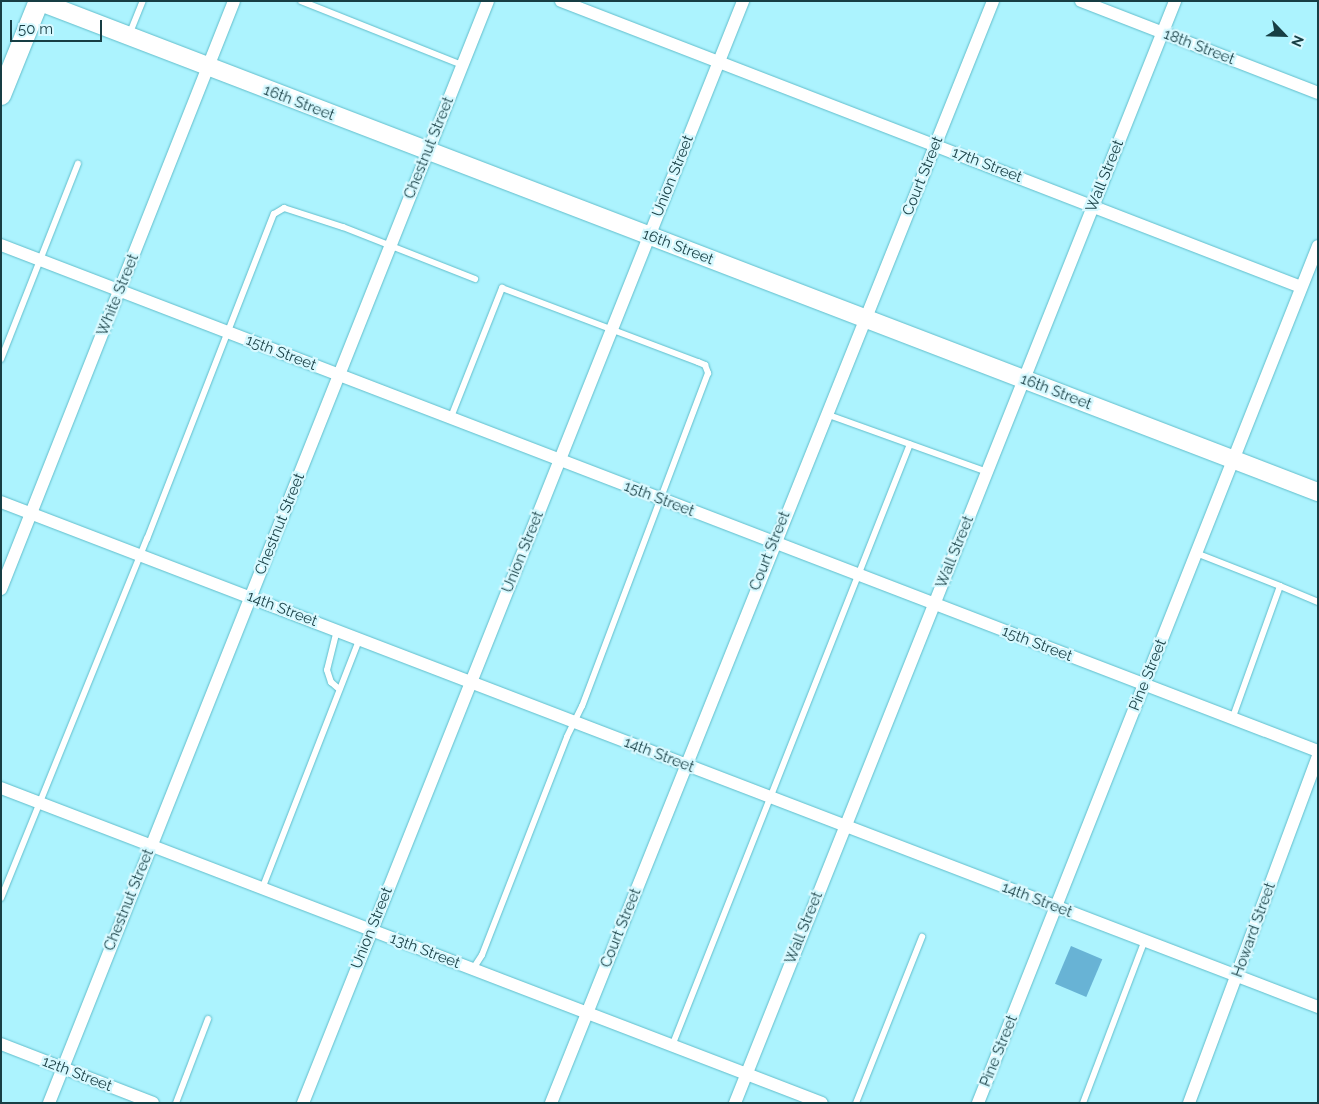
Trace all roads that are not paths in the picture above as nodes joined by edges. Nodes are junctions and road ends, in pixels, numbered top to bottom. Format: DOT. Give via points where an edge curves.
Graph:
graph roads {
  1 [pos="39,1"];
  2 [pos="143,1"];
  3 [pos="234,1"];
  4 [pos="301,1"];
  5 [pos="488,1"];
  6 [pos="561,1"];
  7 [pos="743,1"];
  8 [pos="993,1"];
  9 [pos="1081,1"];
  10 [pos="1175,1"];
  11 [pos="1163,33"];
  12 [pos="128,37"];
  13 [pos="718,62"];
  14 [pos="462,65"];
  15 [pos="208,68"];
  16 [pos="1318,93"];
  17 [pos="1,96"];
  18 [pos="936,146"];
  19 [pos="428,152"];
  20 [pos="78,164"];
  21 [pos="1093,205"];
  22 [pos="650,236"];
  23 [pos="1,245"];
  24 [pos="390,246"];
  25 [pos="1318,246"];
  26 [pos="40,259"];
  27 [pos="475,279"];
  28 [pos="1301,287"];
  29 [pos="120,291"];
  30 [pos="863,319"];
  31 [pos="612,331"];
  32 [pos="228,332"];
  33 [pos="1,359"];
  34 [pos="339,375"];
  35 [pos="1024,380"];
  36 [pos="825,414"];
  37 [pos="450,418"];
  38 [pos="910,444"];
  39 [pos="561,460"];
  40 [pos="1234,461"];
  41 [pos="987,472"];
  42 [pos="1318,492"];
  43 [pos="658,499"];
  44 [pos="1,502"];
  45 [pos="32,513"];
  46 [pos="774,542"];
  47 [pos="1196,553"];
  48 [pos="140,555"];
  49 [pos="858,574"];
  50 [pos="1280,586"];
  51 [pos="1,588"];
  52 [pos="251,597"];
  53 [pos="1318,602"];
  54 [pos="934,604"];
  55 [pos="337,630"];
  56 [pos="359,640"];
  57 [pos="471,682"];
  58 [pos="1144,685"];
  59 [pos="339,689"];
  60 [pos="1232,719"];
  61 [pos="574,722"];
  62 [pos="1318,751"];
  63 [pos="1318,757"];
  64 [pos="685,765"];
  65 [pos="1,788"];
  66 [pos="770,798"];
  67 [pos="39,802"];
  68 [pos="845,826"];
  69 [pos="151,846"];
  70 [pos="262,889"];
  71 [pos="1,898"];
  72 [pos="1056,907"];
  73 [pos="371,930"];
  74 [pos="922,937"];
  75 [pos="1145,940"];
  76 [pos="473,969"];
  77 [pos="1237,976"];
  78 [pos="1318,1007"];
  79 [pos="587,1013"];
  80 [pos="208,1019"];
  81 [pos="1,1044"];
  82 [pos="672,1046"];
  83 [pos="62,1068"];
  84 [pos="747,1073"];
  85 [pos="48,1103"];
  86 [pos="153,1103"];
  87 [pos="176,1103"];
  88 [pos="303,1103"];
  89 [pos="551,1103"];
  90 [pos="735,1103"];
  91 [pos="822,1103"];
  92 [pos="856,1103"];
  93 [pos="978,1103"];
  94 [pos="1083,1103"];
  95 [pos="1189,1103"];
  1 -- 12 [label="street, 16th Street"];
  1 -- 17 [label="main road"];
  2 -- 12 [label="lane"];
  3 -- 15 [label="street, White Street"];
  4 -- 14 [label="lane"];
  5 -- 14 [label="street, Chestnut Street"];
  6 -- 13 [label="street, 17th Street"];
  7 -- 13 [label="street, Union Street"];
  8 -- 18 [label="street, Court Street"];
  9 -- 11 [label="street, 18th Street"];
  10 -- 11 [label="street, Wall Street"];
  11 -- 16 [label="street, 18th Street"];
  11 -- 21 [label="street, Wall Street"];
  12 -- 15 [label="street, 16th Street"];
  13 -- 18 [label="street, 17th Street"];
  13 -- 22 [label="street, Union Street"];
  14 -- 19 [label="street, Chestnut Street"];
  15 -- 19 [label="street, 16th Street"];
  15 -- 29 [label="street, White Street"];
  18 -- 21 [label="street, 17th Street"];
  18 -- 30 [label="street, Court Street"];
  19 -- 22 [label="street, 16th Street"];
  19 -- 24 [label="street, Chestnut Street"];
  20 -- 26 [label="lane"];
  21 -- 28 [label="street, 17th Street"];
  21 -- 35 [label="street, Wall Street"];
  22 -- 30 [label="street, 16th Street"];
  22 -- 31 [label="street, Union Street"];
  23 -- 26 [label="street, 15th Street"];
  24 -- 27 [label="lane"];
  24 -- 32 [label="lane" via="284,208 274,214"];
  24 -- 34 [label="street, Chestnut Street"];
  25 -- 28 [label="street, Pine Street"];
  26 -- 29 [label="street, 15th Street"];
  26 -- 33 [label="lane"];
  28 -- 40 [label="street, Pine Street"];
  29 -- 32 [label="street, 15th Street"];
  29 -- 45 [label="street, White Street"];
  30 -- 35 [label="street, 16th Street"];
  30 -- 36 [label="street, Court Street"];
  31 -- 37 [label="lane" via="502,288"];
  31 -- 39 [label="street, Union Street"];
  31 -- 43 [label="lane" via="698,362 708,373"];
  32 -- 34 [label="street, 15th Street"];
  32 -- 48 [label="lane"];
  34 -- 37 [label="street, 15th Street"];
  34 -- 52 [label="street, Chestnut Street"];
  35 -- 40 [label="street, 16th Street"];
  35 -- 41 [label="street, Wall Street"];
  36 -- 38 [label="lane"];
  36 -- 46 [label="street, Court Street"];
  37 -- 39 [label="street, 15th Street"];
  38 -- 41 [label="lane"];
  38 -- 49 [label="lane"];
  39 -- 43 [label="street, 15th Street"];
  39 -- 57 [label="street, Union Street"];
  40 -- 42 [label="street, 16th Street"];
  40 -- 47 [label="street, Pine Street"];
  41 -- 54 [label="street, Wall Street"];
  43 -- 46 [label="street, 15th Street"];
  43 -- 61 [label="lane" via="656,515"];
  44 -- 45 [label="street, 14th Street"];
  45 -- 48 [label="street, 14th Street"];
  45 -- 51 [label="street, White Street"];
  46 -- 49 [label="street, 15th Street"];
  46 -- 64 [label="street, Court Street"];
  47 -- 50 [label="lane"];
  47 -- 58 [label="street, Pine Street"];
  48 -- 52 [label="street, 14th Street"];
  48 -- 67 [label="lane"];
  49 -- 54 [label="street, 15th Street"];
  49 -- 66 [label="lane"];
  50 -- 53 [label="lane"];
  50 -- 60 [label="lane"];
  52 -- 55 [label="street, 14th Street"];
  52 -- 69 [label="street, Chestnut Street"];
  54 -- 58 [label="street, 15th Street"];
  54 -- 68 [label="street, Wall Street"];
  55 -- 56 [label="street, 14th Street"];
  55 -- 59 [label="lane" via="327,670 331,682"];
  56 -- 57 [label="street, 14th Street"];
  56 -- 59 [label="lane"];
  57 -- 61 [label="street, 14th Street"];
  57 -- 73 [label="street, Union Street"];
  58 -- 60 [label="street, 15th Street"];
  58 -- 72 [label="street, Pine Street"];
  59 -- 70 [label="lane"];
  60 -- 62 [label="street, 15th Street"];
  61 -- 64 [label="street, 14th Street"];
  61 -- 76 [label="lane" via="482,955"];
  63 -- 77 [label="street, Howard Street"];
  64 -- 66 [label="street, 14th Street"];
  64 -- 79 [label="street, Court Street"];
  65 -- 67 [label="street, 13th Street"];
  66 -- 68 [label="street, 14th Street"];
  66 -- 82 [label="lane"];
  67 -- 69 [label="street, 13th Street"];
  67 -- 71 [label="lane"];
  68 -- 72 [label="street, 14th Street"];
  68 -- 84 [label="street, Wall Street"];
  69 -- 70 [label="street, 13th Street"];
  69 -- 83 [label="street, Chestnut Street"];
  70 -- 73 [label="street, 13th Street"];
  72 -- 75 [label="street, 14th Street"];
  72 -- 93 [label="street, Pine Street"];
  73 -- 76 [label="street, 13th Street"];
  73 -- 88 [label="street, Union Street"];
  74 -- 92 [label="lane"];
  75 -- 77 [label="street, 14th Street"];
  75 -- 94 [label="lane"];
  76 -- 79 [label="street, 13th Street"];
  77 -- 78 [label="street, 14th Street"];
  77 -- 95 [label="street, Howard Street"];
  79 -- 82 [label="street, 13th Street"];
  79 -- 89 [label="street, Court Street"];
  80 -- 87 [label="lane"];
  81 -- 83 [label="street, 12th Street"];
  82 -- 84 [label="street, 13th Street"];
  83 -- 85 [label="street, Chestnut Street"];
  83 -- 86 [label="street, 12th Street"];
  84 -- 90 [label="street, Wall Street"];
  84 -- 91 [label="street, 13th Street"];
}
